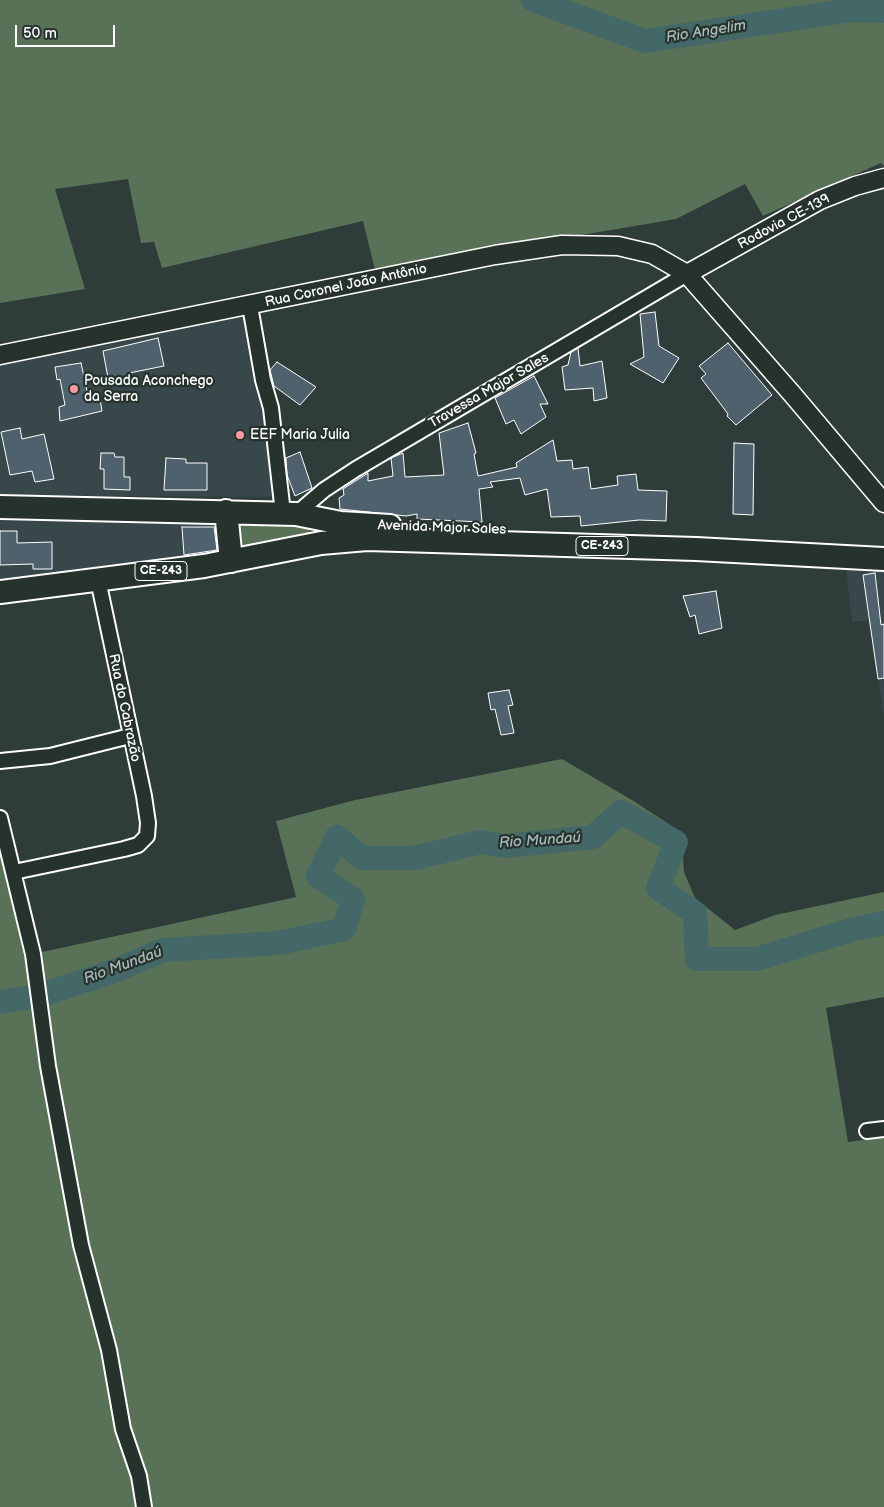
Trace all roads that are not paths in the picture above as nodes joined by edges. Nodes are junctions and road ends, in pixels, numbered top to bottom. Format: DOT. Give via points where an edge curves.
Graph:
graph roads {
  1 [pos="884,178"];
  2 [pos="687,274"];
  3 [pos="250,306"];
  4 [pos="0,355"];
  5 [pos="884,502"];
  6 [pos="0,507"];
  7 [pos="226,511"];
  8 [pos="289,513"];
  9 [pos="321,520"];
  10 [pos="496,536"];
  11 [pos="320,542"];
  12 [pos="884,546"];
  13 [pos="884,559"];
  14 [pos="232,561"];
  15 [pos="98,580"];
  16 [pos="0,592"];
  17 [pos="130,736"];
  18 [pos="0,761"];
  19 [pos="0,818"];
  20 [pos="14,872"];
  21 [pos="884,1129"];
  22 [pos="867,1131"];
  23 [pos="144,1507"];
  1 -- 2 [label="street, Rodovia CE-139" via="820,200"];
  2 -- 3 [label="street, Rua Coronel João Antônio" via="666,260 637,250 592,244 562,245 495,255"];
  2 -- 5 [label="street, Rua Coronel João Antônio"];
  2 -- 8 [label="street, Travessa Major Sales" via="356,469"];
  3 -- 4 [label="street, Rua Coronel João Antônio"];
  3 -- 8 [label="street"];
  6 -- 7 [label="main road, Avenida Major Sales / CE-243"];
  7 -- 8 [label="main road, Avenida Major Sales / CE-243"];
  7 -- 14 [label="main road"];
  8 -- 9 [label="main road, Avenida Major Sales / CE-243"];
  9 -- 10 [label="main road, Avenida Major Sales / CE-243"];
  9 -- 11 [label="main road"];
  10 -- 11 [label="main road, Avenida Major Sales / CE-243"];
  10 -- 12 [label="main road, Avenida Major Sales / CE-243" via="770,539"];
  10 -- 13 [label="main road, Avenida Major Sales / CE-243"];
  11 -- 14 [label="main road, CE-243"];
  14 -- 15 [label="main road, CE-243"];
  15 -- 16 [label="main road, CE-243"];
  15 -- 17 [label="street, Rua do Cabrazão"];
  17 -- 18 [label="street" via="50,756"];
  17 -- 20 [label="street, Rua do Cabrazão" via="144,796 147,836 138,844 124,849"];
  19 -- 20 [label="street"];
  20 -- 23 [label="street" via="33,954 48,1066 81,1245 109,1350 123,1429 140,1476"];
  21 -- 22 [label="street"];
}
